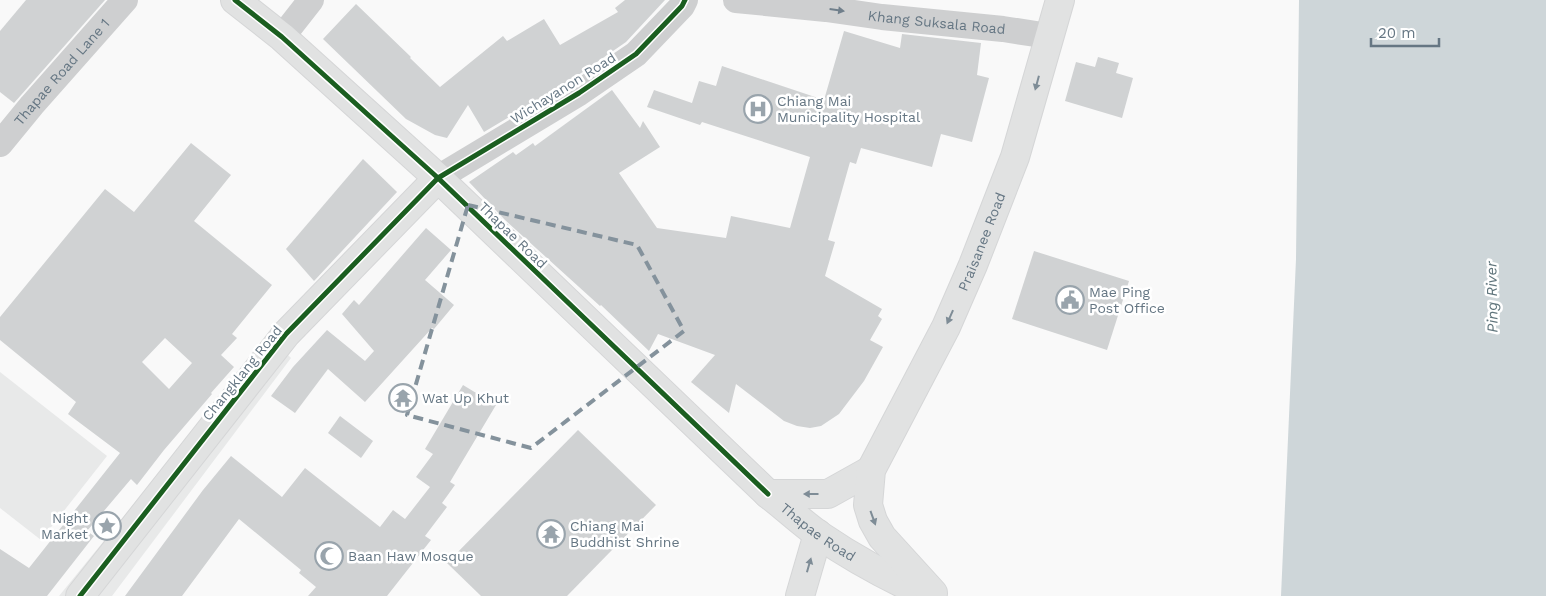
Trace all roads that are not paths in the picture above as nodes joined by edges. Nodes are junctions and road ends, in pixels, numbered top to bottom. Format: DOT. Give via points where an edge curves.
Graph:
graph roads {
  1 [pos="125,0"];
  2 [pos="235,0"];
  3 [pos="311,0"];
  4 [pos="736,0"];
  5 [pos="1060,0"];
  6 [pos="687,2"];
  7 [pos="1050,36"];
  8 [pos="282,37"];
  9 [pos="0,144"];
  10 [pos="438,178"];
  11 [pos="871,470"];
  12 [pos="768,494"];
  13 [pos="818,534"];
  14 [pos="80,596"];
  15 [pos="800,596"];
  16 [pos="930,596"];
  17 [pos="936,596"];
  1 -- 9 [label="street, Thapae Road Lane 1"];
  2 -- 8 [label="street, Thapae Road"];
  3 -- 8 [label="street"];
  4 -- 7 [label="street, Khang Suksala Road, one-way"];
  5 -- 7 [label="street, Praisanee Road"];
  6 -- 10 [label="street, Wichayanon Road" via="636,54 579,93"];
  7 -- 11 [label="street, Praisanee Road, one-way" via="1014,156 973,265 946,326"];
  8 -- 10 [label="street, Thapae Road"];
  10 -- 12 [label="street, Thapae Road"];
  10 -- 14 [label="street, Changklang Road" via="286,334"];
  11 -- 12 [label="street, one-way" via="828,494"];
  11 -- 17 [label="street, Praisanee Road, one-way" via="868,504 873,521 882,537"];
  12 -- 13 [label="street, Thapae Road"];
  15 -- 13 [label="street, one-way"];
  13 -- 16 [label="street, Thapae Road" via="871,568"];
}
